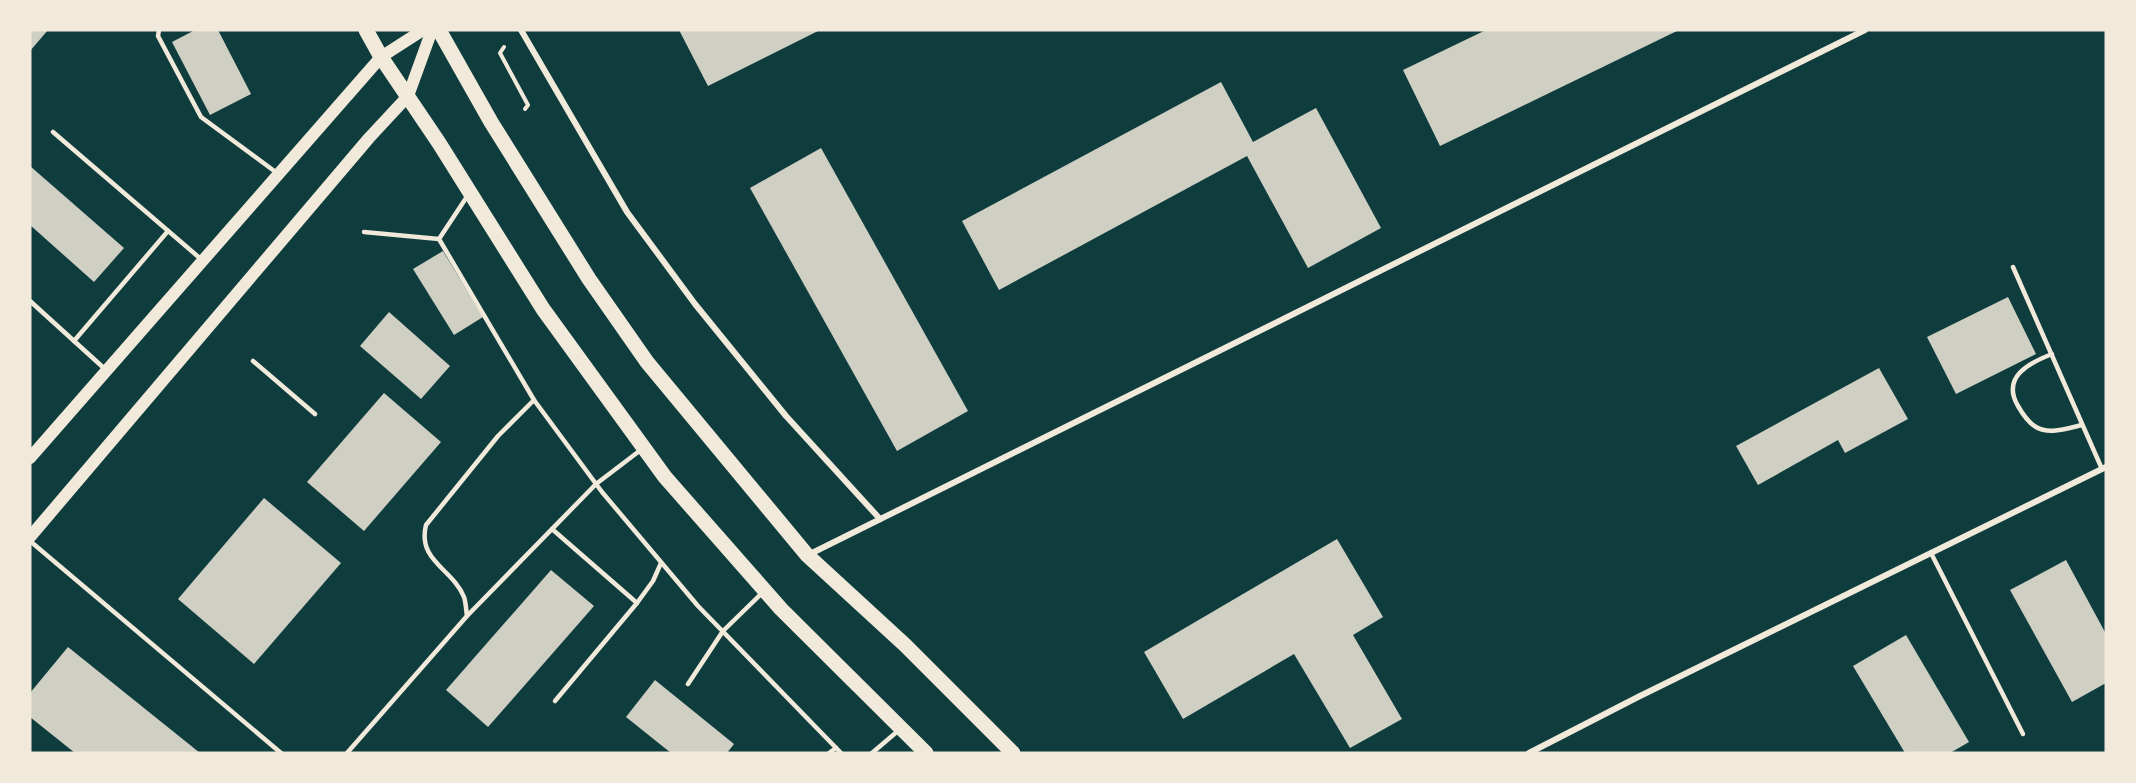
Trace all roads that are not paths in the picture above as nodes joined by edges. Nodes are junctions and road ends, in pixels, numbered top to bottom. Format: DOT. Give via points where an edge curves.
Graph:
graph roads {
  1 [pos="159,30"];
  2 [pos="366,30"];
  3 [pos="423,30"];
  4 [pos="432,30"];
  5 [pos="439,30"];
  6 [pos="521,30"];
  7 [pos="1865,30"];
  8 [pos="381,57"];
  9 [pos="408,96"];
  10 [pos="53,132"];
  11 [pos="278,174"];
  12 [pos="470,193"];
  13 [pos="168,231"];
  14 [pos="364,232"];
  15 [pos="439,240"];
  16 [pos="202,260"];
  17 [pos="2013,267"];
  18 [pos="30,301"];
  19 [pos="74,340"];
  20 [pos="2052,354"];
  21 [pos="253,361"];
  22 [pos="106,370"];
  23 [pos="534,400"];
  24 [pos="315,414"];
  25 [pos="2082,425"];
  26 [pos="643,448"];
  27 [pos="30,458"];
  28 [pos="2104,468"];
  29 [pos="596,484"];
  30 [pos="880,519"];
  31 [pos="552,529"];
  32 [pos="30,539"];
  33 [pos="1931,553"];
  34 [pos="807,555"];
  35 [pos="661,563"];
  36 [pos="765,590"];
  37 [pos="637,603"];
  38 [pos="467,616"];
  39 [pos="723,631"];
  40 [pos="688,684"];
  41 [pos="555,700"];
  42 [pos="902,728"];
  43 [pos="2023,734"];
  44 [pos="836,748"];
  45 [pos="281,753"];
  46 [pos="347,753"];
  47 [pos="829,753"];
  48 [pos="841,753"];
  49 [pos="872,753"];
  50 [pos="926,753"];
  51 [pos="1013,753"];
  52 [pos="1529,753"];
  1 -- 11 [label="lane" via="158,36 201,117"];
  2 -- 8 [label="main road"];
  3 -- 8 [label="main road"];
  4 -- 9 [label="main road"];
  5 -- 34 [label="main road" via="589,279 647,362"];
  6 -- 30 [label="street" via="627,212 654,249 786,416"];
  7 -- 30 [label="street"];
  8 -- 9 [label="main road"];
  8 -- 11 [label="main road"];
  9 -- 12 [label="main road"];
  9 -- 32 [label="main road"];
  10 -- 13 [label="lane"];
  11 -- 16 [label="main road"];
  12 -- 15 [label="lane"];
  12 -- 26 [label="main road" via="543,309"];
  13 -- 16 [label="lane"];
  13 -- 19 [label="lane"];
  14 -- 15 [label="lane"];
  15 -- 23 [label="lane"];
  16 -- 22 [label="main road"];
  17 -- 20 [label="lane"];
  18 -- 19 [label="lane"];
  19 -- 22 [label="lane"];
  20 -- 25 [label="lane"];
  20 -- 25 [label="lane" via="2019,372 2012,386 2013,398 2037,428 2058,430"];
  21 -- 24 [label="lane"];
  22 -- 27 [label="main road"];
  23 -- 29 [label="lane"];
  23 -- 38 [label="lane" via="498,436 426,525 423,534 432,558 464,597"];
  25 -- 28 [label="lane"];
  26 -- 29 [label="lane"];
  26 -- 36 [label="main road"];
  28 -- 33 [label="street"];
  29 -- 31 [label="lane"];
  29 -- 35 [label="lane"];
  30 -- 34 [label="street"];
  31 -- 37 [label="lane"];
  31 -- 38 [label="lane"];
  32 -- 45 [label="lane"];
  33 -- 43 [label="lane"];
  33 -- 52 [label="street"];
  34 -- 51 [label="main road" via="905,645"];
  35 -- 37 [label="lane"];
  35 -- 39 [label="lane"];
  36 -- 39 [label="lane"];
  36 -- 42 [label="main road"];
  37 -- 41 [label="lane"];
  38 -- 46 [label="lane"];
  39 -- 40 [label="lane"];
  39 -- 44 [label="lane"];
  42 -- 49 [label="lane"];
  42 -- 50 [label="main road"];
  44 -- 47 [label="lane"];
  44 -- 48 [label="lane"];
}
